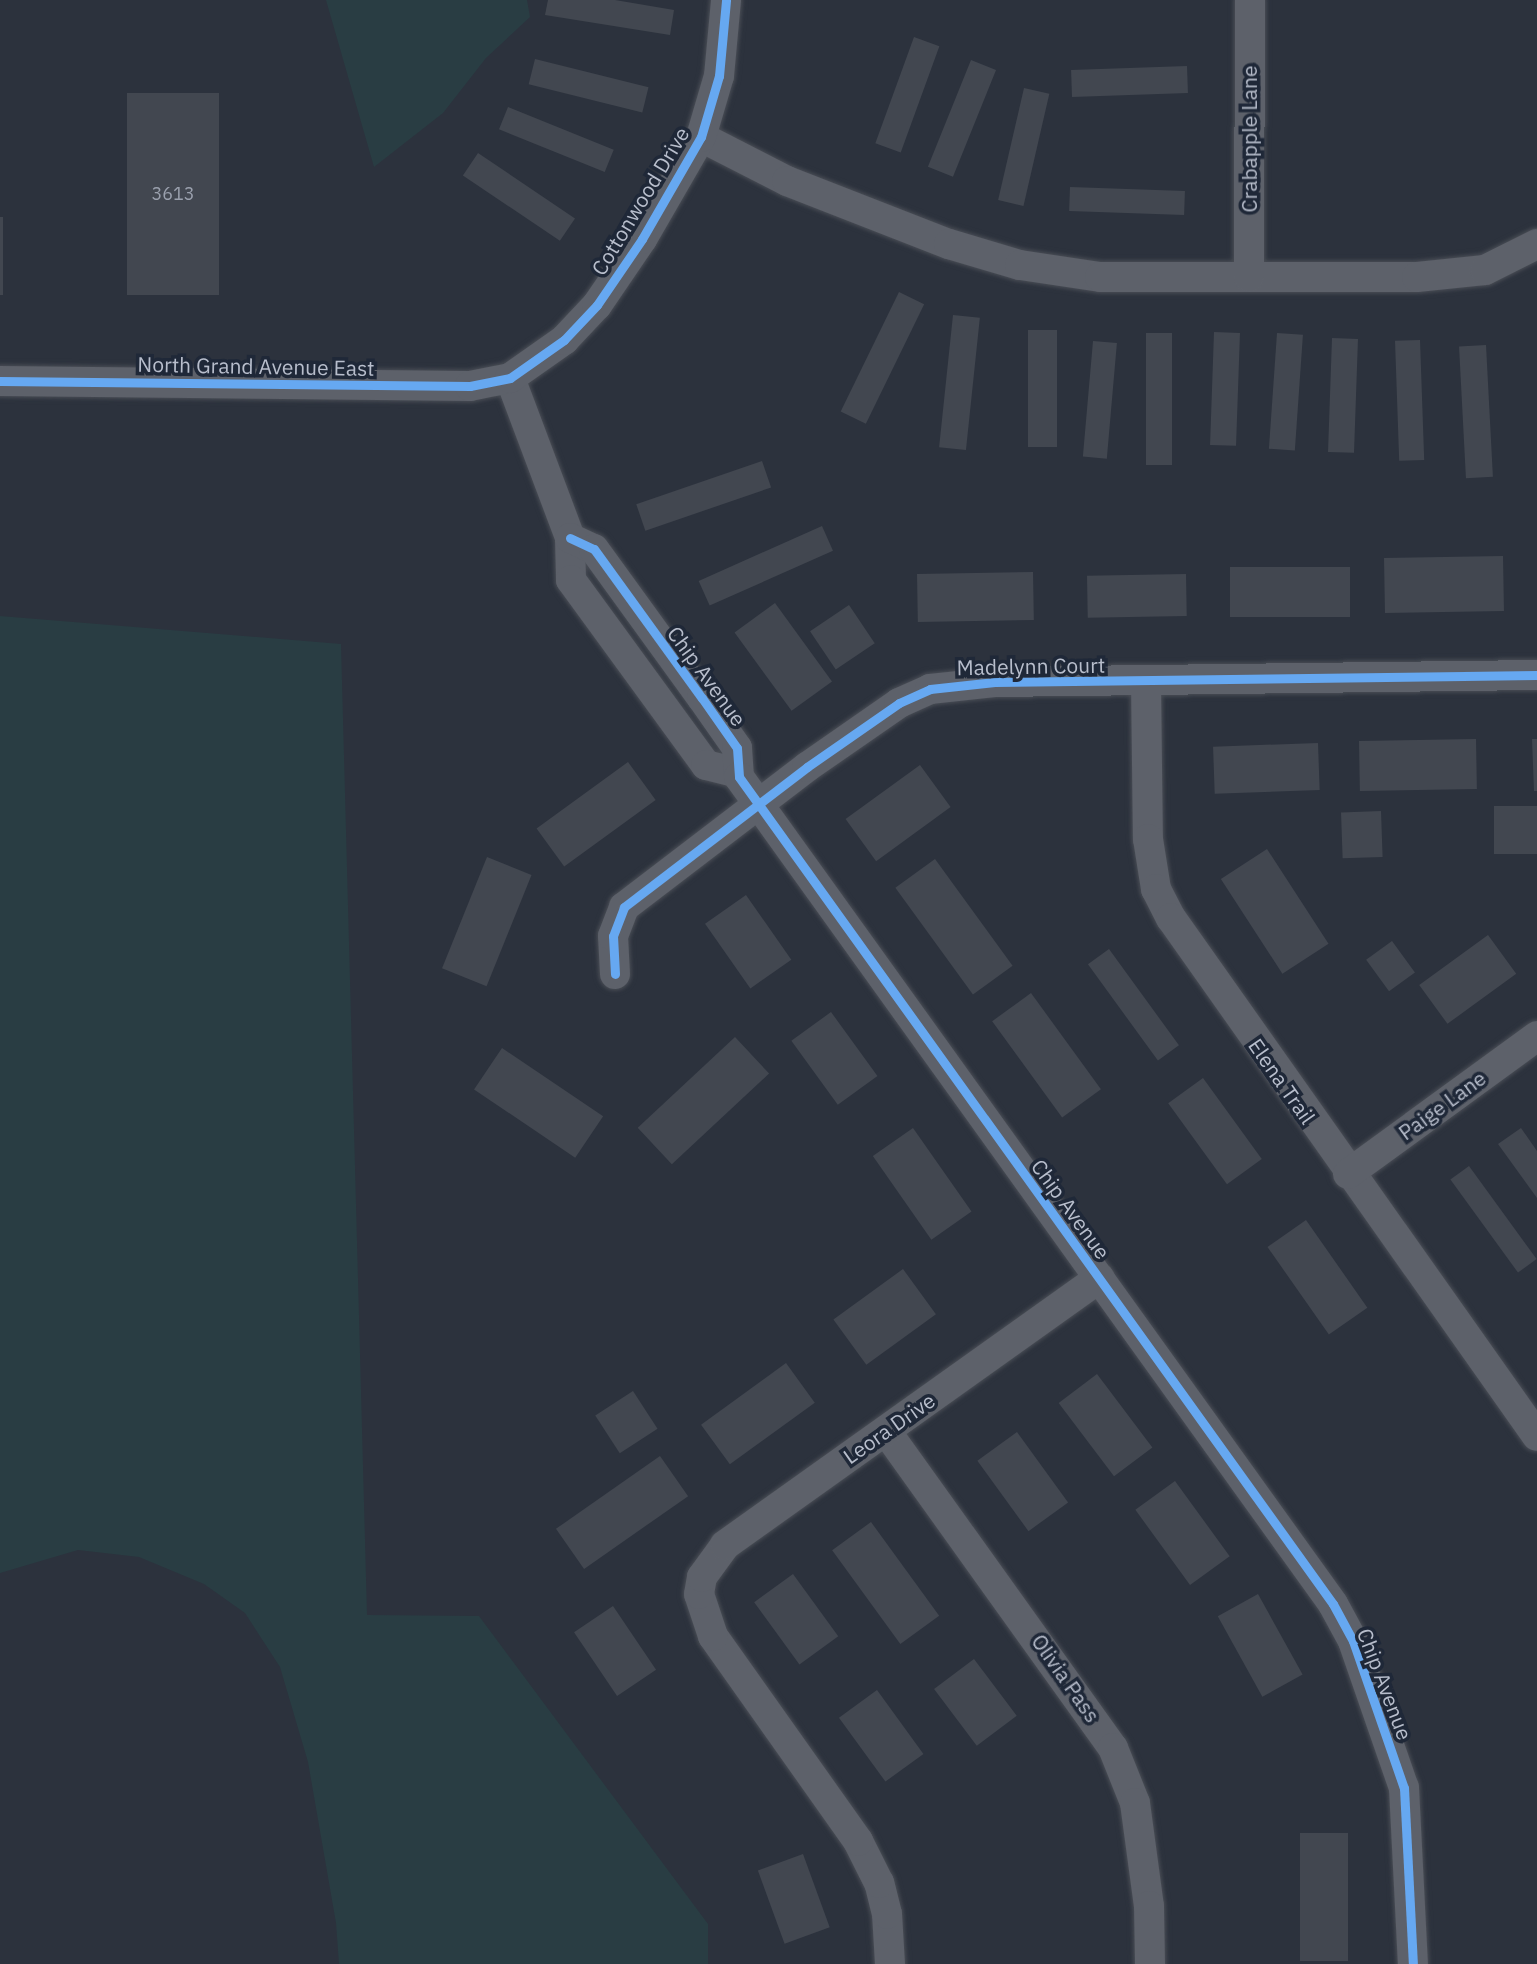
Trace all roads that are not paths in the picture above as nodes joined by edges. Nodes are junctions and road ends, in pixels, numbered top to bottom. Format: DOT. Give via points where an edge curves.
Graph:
graph roads {
  1 [pos="726,0"];
  2 [pos="1250,0"];
  3 [pos="701,137"];
  4 [pos="1537,244"];
  5 [pos="1249,277"];
  6 [pos="510,378"];
  7 [pos="0,381"];
  8 [pos="570,538"];
  9 [pos="1537,675"];
  10 [pos="1146,682"];
  11 [pos="702,698"];
  12 [pos="673,720"];
  13 [pos="737,774"];
  14 [pos="758,804"];
  15 [pos="615,974"];
  16 [pos="1537,1037"];
  17 [pos="1348,1174"];
  18 [pos="1099,1278"];
  19 [pos="886,1431"];
  20 [pos="1537,1436"];
  21 [pos="890,1964"];
  22 [pos="1150,1964"];
  23 [pos="1413,1964"];
  1 -- 3 [label="street, Cottonwood Drive" via="719,76"];
  2 -- 5 [label="street, Crabapple Lane"];
  3 -- 5 [label="street" via="787,181 949,244 1020,265 1100,277"];
  3 -- 6 [label="street, Cottonwood Drive" via="642,239 597,305 545,357"];
  4 -- 5 [label="street" via="1485,270 1417,277"];
  6 -- 7 [label="street, North Grand Avenue East" via="470,386"];
  6 -- 8 [label="street"];
  8 -- 11 [label="street, Chip Avenue" via="594,549"];
  8 -- 12 [label="street" via="571,580"];
  9 -- 10 [label="street, Madelynn Court"];
  10 -- 14 [label="street, Madelynn Court" via="974,682 930,689 899,703"];
  10 -- 17 [label="street, Elena Trail" via="1148,839 1157,889 1192,953"];
  11 -- 12 [label="street"];
  11 -- 13 [label="street, Chip Avenue" via="737,748"];
  12 -- 13 [label="street" via="706,765"];
  13 -- 14 [label="street, Chip Avenue"];
  14 -- 15 [label="street, Madelynn Court" via="624,907 613,936"];
  14 -- 18 [label="street, Chip Avenue"];
  16 -- 17 [label="street, Paige Lane"];
  17 -- 20 [label="street, Elena Trail"];
  18 -- 19 [label="street, Leora Drive"];
  18 -- 23 [label="street, Chip Avenue" via="1285,1532 1353,1641 1404,1788"];
  19 -- 21 [label="street, Leora Drive" via="726,1545 711,1561 699,1594 705,1620 724,1653 858,1841 879,1882 887,1914"];
  19 -- 22 [label="street, Olivia Pass" via="1113,1748 1138,1815 1149,1906"];
}
